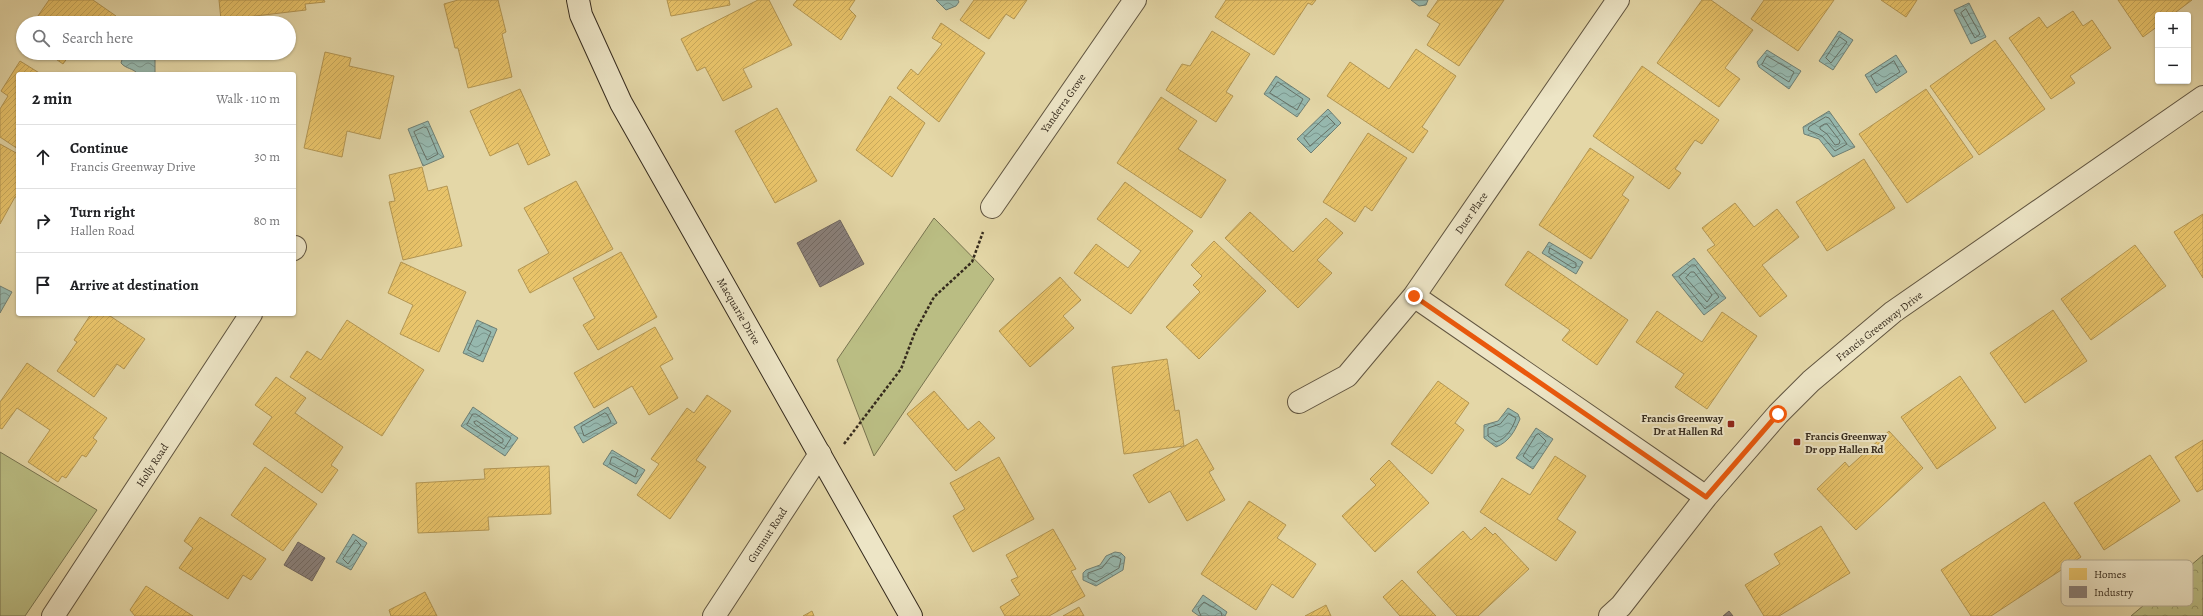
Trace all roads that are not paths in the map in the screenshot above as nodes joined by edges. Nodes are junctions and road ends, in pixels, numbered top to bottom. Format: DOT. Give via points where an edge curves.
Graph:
graph roads {
  1 [pos="578,0"];
  2 [pos="1135,0"];
  3 [pos="1618,0"];
  4 [pos="2203,97"];
  5 [pos="992,207"];
  6 [pos="1414,296"];
  7 [pos="250,316"];
  8 [pos="1299,402"];
  9 [pos="824,460"];
  10 [pos="1706,497"];
  11 [pos="53,616"];
  12 [pos="714,616"];
  13 [pos="911,616"];
  14 [pos="1610,616"];
  1 -- 9 [label="street, Macquarie Drive" via="581,15 621,103"];
  2 -- 5 [label="street, Yanderra Grove"];
  3 -- 6 [label="street, Duer Place"];
  4 -- 10 [label="street, Francis Greenway Drive" via="1892,312 1811,381 1778,414"];
  6 -- 8 [label="street, Duer Place" via="1347,376"];
  6 -- 10 [label="street"];
  7 -- 11 [label="street, Holly Road"];
  9 -- 12 [label="street, Gumnut Road"];
  9 -- 13 [label="street, Macquarie Drive"];
  10 -- 14 [label="street, Francis Greenway Drive"];
}
